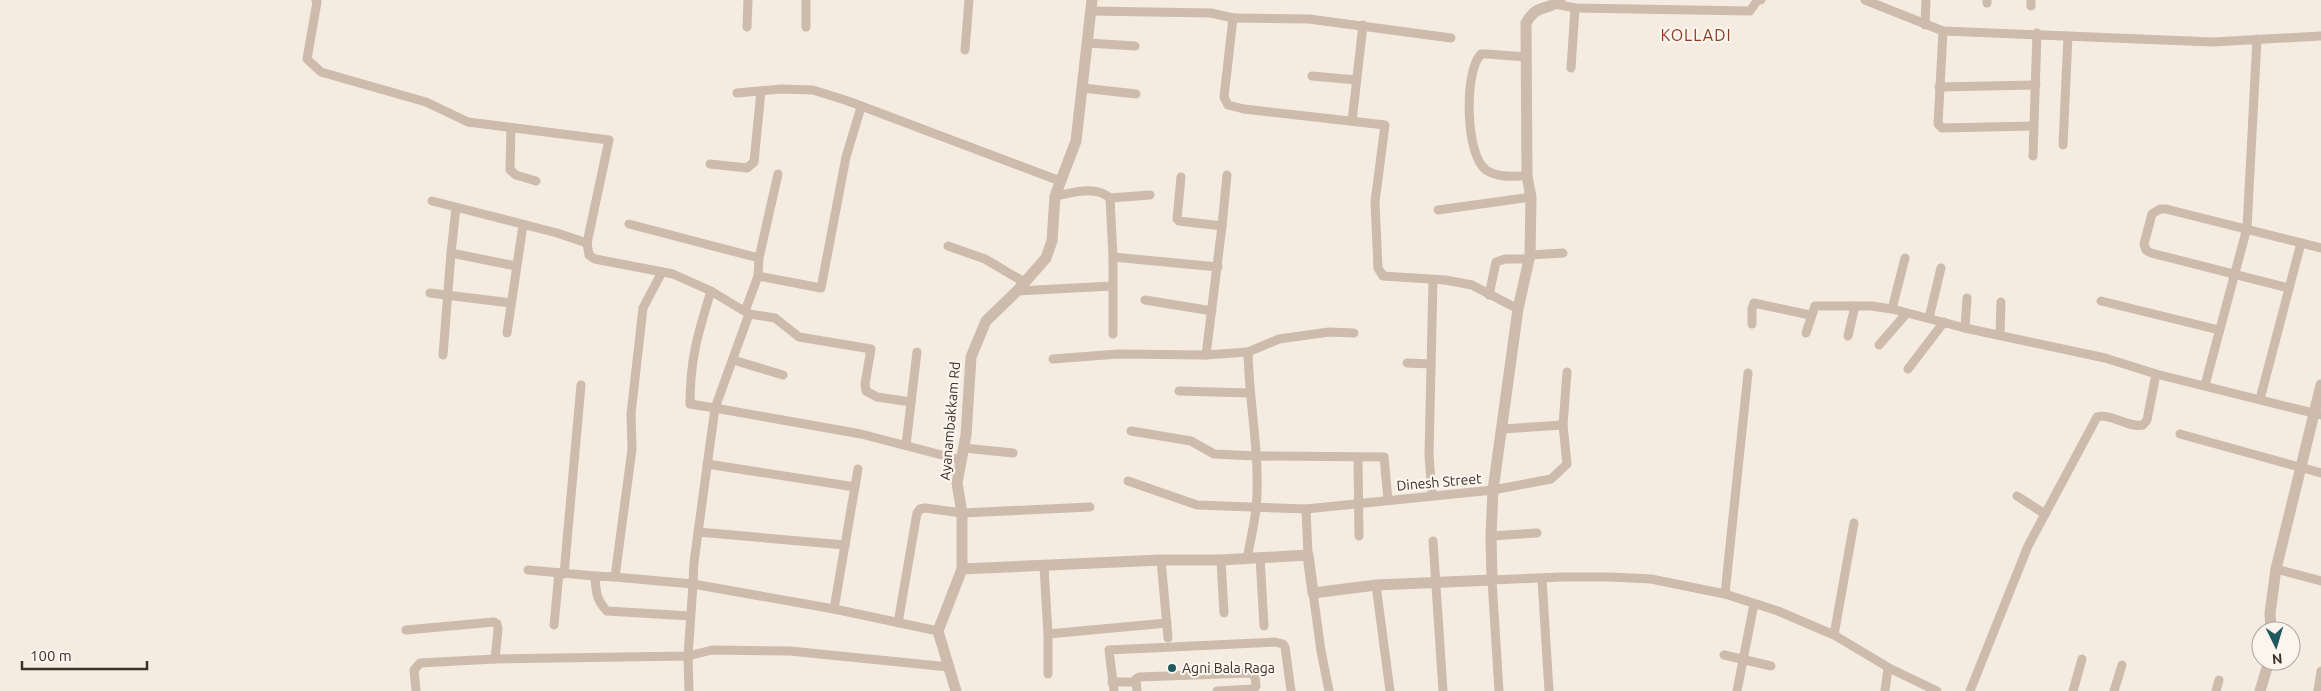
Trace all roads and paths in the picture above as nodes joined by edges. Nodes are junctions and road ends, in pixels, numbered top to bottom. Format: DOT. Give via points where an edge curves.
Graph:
graph roads {
  1 [pos="316,0"];
  2 [pos="748,0"];
  3 [pos="806,0"];
  4 [pos="969,0"];
  5 [pos="1761,0"];
  6 [pos="1865,0"];
  7 [pos="1926,0"];
  8 [pos="1558,2"];
  9 [pos="1091,6"];
  10 [pos="1575,8"];
  11 [pos="1233,18"];
  12 [pos="1363,25"];
  13 [pos="1925,25"];
  14 [pos="747,27"];
  15 [pos="806,27"];
  16 [pos="1943,31"];
  17 [pos="2037,33"];
  18 [pos="2068,36"];
  19 [pos="2321,36"];
  20 [pos="1451,38"];
  21 [pos="2257,38"];
  22 [pos="1088,43"];
  23 [pos="1135,46"];
  24 [pos="965,50"];
  25 [pos="1526,57"];
  26 [pos="1571,68"];
  27 [pos="1312,76"];
  28 [pos="1356,80"];
  29 [pos="2036,85"];
  30 [pos="1939,87"];
  31 [pos="1083,88"];
  32 [pos="761,91"];
  33 [pos="737,93"];
  34 [pos="1136,94"];
  35 [pos="861,106"];
  36 [pos="1352,121"];
  37 [pos="2033,126"];
  38 [pos="511,128"];
  39 [pos="2063,145"];
  40 [pos="2032,156"];
  41 [pos="710,164"];
  42 [pos="778,174"];
  43 [pos="1227,175"];
  44 [pos="1527,176"];
  45 [pos="1181,177"];
  46 [pos="536,181"];
  47 [pos="1060,181"];
  48 [pos="1150,195"];
  49 [pos="1055,196"];
  50 [pos="1531,197"];
  51 [pos="1110,198"];
  52 [pos="432,201"];
  53 [pos="456,208"];
  54 [pos="1438,210"];
  55 [pos="629,224"];
  56 [pos="523,225"];
  57 [pos="1222,226"];
  58 [pos="2247,228"];
  59 [pos="587,243"];
  60 [pos="2301,243"];
  61 [pos="948,246"];
  62 [pos="2321,248"];
  63 [pos="450,252"];
  64 [pos="1563,253"];
  65 [pos="1113,257"];
  66 [pos="1529,257"];
  67 [pos="759,258"];
  68 [pos="1905,258"];
  69 [pos="516,266"];
  70 [pos="1218,267"];
  71 [pos="1941,268"];
  72 [pos="662,272"];
  73 [pos="2234,275"];
  74 [pos="758,276"];
  75 [pos="1433,280"];
  76 [pos="1024,282"];
  77 [pos="1112,286"];
  78 [pos="2288,288"];
  79 [pos="711,291"];
  80 [pos="1017,291"];
  81 [pos="430,293"];
  82 [pos="448,294"];
  83 [pos="1489,296"];
  84 [pos="1966,298"];
  85 [pos="1145,300"];
  86 [pos="2101,301"];
  87 [pos="511,302"];
  88 [pos="2000,302"];
  89 [pos="1855,306"];
  90 [pos="1518,309"];
  91 [pos="1892,309"];
  92 [pos="1212,311"];
  93 [pos="747,313"];
  94 [pos="1907,313"];
  95 [pos="1810,314"];
  96 [pos="1929,318"];
  97 [pos="1944,322"];
  98 [pos="1752,324"];
  99 [pos="1965,328"];
  100 [pos="2219,330"];
  101 [pos="507,333"];
  102 [pos="1354,333"];
  103 [pos="1806,333"];
  104 [pos="1113,334"];
  105 [pos="2000,335"];
  106 [pos="1848,336"];
  107 [pos="1879,345"];
  108 [pos="917,352"];
  109 [pos="1248,352"];
  110 [pos="443,355"];
  111 [pos="1206,355"];
  112 [pos="1053,359"];
  113 [pos="733,360"];
  114 [pos="1407,363"];
  115 [pos="1431,364"];
  116 [pos="1908,369"];
  117 [pos="1567,372"];
  118 [pos="1748,373"];
  119 [pos="783,374"];
  120 [pos="2156,374"];
  121 [pos="581,385"];
  122 [pos="2206,385"];
  123 [pos="2321,385"];
  124 [pos="1178,391"];
  125 [pos="1249,393"];
  126 [pos="2260,399"];
  127 [pos="911,402"];
  128 [pos="716,408"];
  129 [pos="2318,414"];
  130 [pos="1562,425"];
  131 [pos="1502,429"];
  132 [pos="1131,431"];
  133 [pos="2180,434"];
  134 [pos="906,446"];
  135 [pos="964,448"];
  136 [pos="1013,453"];
  137 [pos="1256,456"];
  138 [pos="1358,457"];
  139 [pos="961,460"];
  140 [pos="707,464"];
  141 [pos="858,468"];
  142 [pos="2301,468"];
  143 [pos="2321,473"];
  144 [pos="1128,480"];
  145 [pos="855,487"];
  146 [pos="1493,490"];
  147 [pos="1432,495"];
  148 [pos="2017,496"];
  149 [pos="1388,500"];
  150 [pos="1358,504"];
  151 [pos="1090,507"];
  152 [pos="1256,509"];
  153 [pos="1306,509"];
  154 [pos="962,513"];
  155 [pos="2045,514"];
  156 [pos="1854,523"];
  157 [pos="698,532"];
  158 [pos="1537,533"];
  159 [pos="1359,536"];
  160 [pos="1491,536"];
  161 [pos="1433,541"];
  162 [pos="845,545"];
  163 [pos="1308,555"];
  164 [pos="1260,557"];
  165 [pos="1247,559"];
  166 [pos="1161,560"];
  167 [pos="1221,560"];
  168 [pos="1044,567"];
  169 [pos="962,569"];
  170 [pos="2276,569"];
  171 [pos="528,570"];
  172 [pos="561,574"];
  173 [pos="595,576"];
  174 [pos="615,576"];
  175 [pos="1542,579"];
  176 [pos="1492,580"];
  177 [pos="2321,581"];
  178 [pos="1436,582"];
  179 [pos="693,584"];
  180 [pos="1376,585"];
  181 [pos="1313,593"];
  182 [pos="1725,594"];
  183 [pos="1754,604"];
  184 [pos="834,609"];
  185 [pos="1224,613"];
  186 [pos="690,616"];
  187 [pos="2270,621"];
  188 [pos="898,623"];
  189 [pos="1167,623"];
  190 [pos="554,625"];
  191 [pos="1264,626"];
  192 [pos="406,630"];
  193 [pos="938,631"];
  194 [pos="1048,634"];
  195 [pos="1834,635"];
  196 [pos="1168,638"];
  197 [pos="1724,655"];
  198 [pos="688,656"];
  199 [pos="496,659"];
  200 [pos="2082,659"];
  201 [pos="1743,660"];
  202 [pos="2122,665"];
  203 [pos="1771,666"];
  204 [pos="949,667"];
  205 [pos="1888,668"];
  206 [pos="2267,671"];
  207 [pos="2321,671"];
  208 [pos="1048,674"];
  209 [pos="2219,680"];
  210 [pos="1113,687"];
  211 [pos="1136,687"];
  212 [pos="2263,690"];
  213 [pos="2319,690"];
  214 [pos="416,691"];
  215 [pos="688,691"];
  216 [pos="956,691"];
  217 [pos="1217,691"];
  218 [pos="1291,691"];
  219 [pos="1329,691"];
  220 [pos="1390,691"];
  221 [pos="1443,691"];
  222 [pos="1499,691"];
  223 [pos="1549,691"];
  224 [pos="1736,691"];
  225 [pos="1885,691"];
  226 [pos="1936,691"];
  227 [pos="1970,691"];
  228 [pos="2073,691"];
  229 [pos="2114,691"];
  230 [pos="2216,691"];
  1 -- 38 [label="street" via="306,59 322,72 426,102 468,122"];
  2 -- 14 [label="street"];
  3 -- 15 [label="street"];
  4 -- 24 [label="street"];
  5 -- 10 [label="street" via="1750,11"];
  6 -- 13 [label="street"];
  7 -- 13 [label="street"];
  8 -- 10 [label="street"];
  8 -- 25 [label="street" via="1531,14 1526,24"];
  9 -- 11 [label="street" via="1211,13"];
  9 -- 22 [label="street, Ayanambakkam Rd"];
  10 -- 26 [label="street"];
  11 -- 12 [label="street" via="1309,19"];
  11 -- 36 [label="street" via="1224,97 1228,105"];
  12 -- 20 [label="street"];
  12 -- 28 [label="street"];
  13 -- 16 [label="street"];
  16 -- 17 [label="street"];
  16 -- 30 [label="street"];
  17 -- 18 [label="street"];
  17 -- 29 [label="street"];
  18 -- 21 [label="street" via="2213,42"];
  18 -- 39 [label="street"];
  19 -- 21 [label="street"];
  21 -- 58 [label="street"];
  22 -- 23 [label="street"];
  22 -- 31 [label="street, Ayanambakkam Rd"];
  25 -- 44 [label="street"];
  25 -- 44 [label="street" via="1487,54 1477,57 1470,96 1470,126 1474,150 1486,170 1503,176"];
  27 -- 28 [label="street"];
  28 -- 36 [label="street"];
  29 -- 30 [label="street"];
  29 -- 37 [label="street"];
  30 -- 37 [label="street" via="1937,118 1942,128"];
  31 -- 34 [label="street"];
  31 -- 47 [label="street, Ayanambakkam Rd" via="1076,141"];
  32 -- 33 [label="street"];
  32 -- 35 [label="street" via="813,90"];
  32 -- 41 [label="street" via="754,162 747,168"];
  35 -- 47 [label="street"];
  35 -- 74 [label="street" via="846,156 821,288"];
  36 -- 75 [label="street" via="1385,125 1375,202 1378,268 1383,276"];
  37 -- 40 [label="street"];
  38 -- 46 [label="street" via="510,170"];
  38 -- 59 [label="street" via="610,140"];
  42 -- 67 [label="street"];
  43 -- 57 [label="street"];
  44 -- 50 [label="street"];
  45 -- 57 [label="street" via="1177,219"];
  47 -- 49 [label="street, Ayanambakkam Rd"];
  48 -- 51 [label="street"];
  49 -- 51 [label="street" via="1092,190"];
  49 -- 76 [label="street, Ayanambakkam Rd" via="1052,241 1046,258"];
  50 -- 54 [label="street"];
  50 -- 66 [label="street"];
  51 -- 65 [label="street"];
  52 -- 53 [label="street"];
  53 -- 56 [label="street"];
  53 -- 63 [label="street"];
  55 -- 67 [label="street"];
  56 -- 59 [label="street"];
  56 -- 69 [label="street"];
  57 -- 70 [label="street"];
  58 -- 60 [label="street"];
  58 -- 73 [label="street"];
  58 -- 73 [label="street" via="2160,209 2152,214 2144,244 2146,250"];
  59 -- 72 [label="street" via="590,255 595,259"];
  60 -- 62 [label="street"];
  60 -- 78 [label="street"];
  61 -- 76 [label="street" via="985,259"];
  63 -- 69 [label="street"];
  63 -- 82 [label="street"];
  64 -- 66 [label="street"];
  65 -- 70 [label="street"];
  65 -- 77 [label="street"];
  66 -- 83 [label="street" via="1496,262"];
  66 -- 90 [label="street"];
  67 -- 74 [label="street"];
  68 -- 91 [label="street"];
  69 -- 87 [label="street"];
  70 -- 92 [label="street"];
  71 -- 96 [label="street"];
  72 -- 79 [label="street"];
  72 -- 174 [label="street" via="643,308 631,414 632,449"];
  73 -- 78 [label="street"];
  73 -- 100 [label="street"];
  74 -- 93 [label="street"];
  75 -- 83 [label="street" via="1472,285"];
  75 -- 115 [label="street"];
  76 -- 80 [label="street, Ayanambakkam Rd"];
  77 -- 80 [label="street"];
  77 -- 104 [label="street"];
  78 -- 126 [label="street"];
  79 -- 93 [label="street"];
  79 -- 128 [label="street" via="694,346 690,404"];
  80 -- 135 [label="street, Ayanambakkam Rd" via="986,321 971,357"];
  81 -- 82 [label="street"];
  82 -- 87 [label="street"];
  82 -- 110 [label="street"];
  83 -- 90 [label="street"];
  84 -- 99 [label="street"];
  85 -- 92 [label="street"];
  86 -- 100 [label="street"];
  87 -- 101 [label="street"];
  88 -- 105 [label="street"];
  89 -- 91 [label="street"];
  89 -- 95 [label="street" via="1818,305"];
  89 -- 106 [label="street"];
  90 -- 131 [label="street"];
  91 -- 94 [label="street"];
  92 -- 111 [label="street"];
  93 -- 113 [label="street"];
  93 -- 127 [label="street" via="774,318 799,336 872,349 866,391 877,397"];
  94 -- 96 [label="street"];
  94 -- 107 [label="street"];
  95 -- 98 [label="street" via="1754,304"];
  95 -- 103 [label="street"];
  96 -- 97 [label="street"];
  97 -- 99 [label="street"];
  97 -- 116 [label="street"];
  99 -- 105 [label="street"];
  100 -- 122 [label="street"];
  102 -- 109 [label="street" via="1329,332 1279,339"];
  105 -- 120 [label="street" via="2105,358"];
  108 -- 127 [label="street"];
  109 -- 111 [label="street"];
  109 -- 125 [label="street"];
  111 -- 112 [label="street" via="1118,354"];
  113 -- 119 [label="street"];
  113 -- 128 [label="street"];
  114 -- 115 [label="street"];
  115 -- 147 [label="street" via="1429,455"];
  117 -- 130 [label="street"];
  118 -- 182 [label="street"];
  120 -- 122 [label="street"];
  120 -- 155 [label="street" via="2147,420 2138,425 2097,417"];
  121 -- 172 [label="street"];
  122 -- 126 [label="street"];
  123 -- 129 [label="street"];
  124 -- 125 [label="street"];
  125 -- 137 [label="street"];
  126 -- 129 [label="street"];
  127 -- 134 [label="street"];
  128 -- 134 [label="street" via="861,434"];
  128 -- 140 [label="street"];
  129 -- 142 [label="street"];
  130 -- 131 [label="street"];
  130 -- 146 [label="street, Dinesh Street" via="1567,464 1551,480"];
  131 -- 146 [label="street"];
  132 -- 137 [label="street" via="1191,442 1214,454"];
  133 -- 142 [label="street"];
  134 -- 139 [label="street"];
  135 -- 136 [label="street"];
  135 -- 139 [label="street, Ayanambakkam Rd"];
  137 -- 138 [label="street"];
  137 -- 152 [label="street"];
  138 -- 149 [label="street" via="1384,457"];
  138 -- 150 [label="street"];
  139 -- 154 [label="street, Ayanambakkam Rd" via="958,484"];
  140 -- 145 [label="street"];
  140 -- 157 [label="street"];
  141 -- 145 [label="street"];
  142 -- 143 [label="street"];
  142 -- 170 [label="street"];
  144 -- 152 [label="street, Dinesh Street" via="1197,505"];
  145 -- 162 [label="street"];
  146 -- 147 [label="street, Dinesh Street"];
  146 -- 160 [label="street"];
  147 -- 149 [label="street, Dinesh Street"];
  148 -- 155 [label="street"];
  149 -- 150 [label="street, Dinesh Street"];
  150 -- 153 [label="street, Dinesh Street"];
  150 -- 159 [label="street"];
  151 -- 154 [label="street"];
  152 -- 153 [label="street, Dinesh Street"];
  152 -- 165 [label="street"];
  153 -- 163 [label="street"];
  154 -- 169 [label="street, Ayanambakkam Rd"];
  154 -- 188 [label="street" via="925,508 917,513"];
  155 -- 227 [label="street" via="2028,546"];
  156 -- 195 [label="street"];
  157 -- 162 [label="street"];
  157 -- 179 [label="street"];
  158 -- 160 [label="street"];
  160 -- 176 [label="street"];
  161 -- 178 [label="street"];
  162 -- 184 [label="street"];
  163 -- 164 [label="street"];
  163 -- 181 [label="street"];
  164 -- 165 [label="street"];
  164 -- 191 [label="street"];
  165 -- 167 [label="street"];
  166 -- 167 [label="street"];
  166 -- 168 [label="street"];
  166 -- 189 [label="street"];
  167 -- 185 [label="street"];
  168 -- 169 [label="street"];
  168 -- 194 [label="street"];
  169 -- 193 [label="street, Ayanambakkam Rd"];
  170 -- 177 [label="street"];
  170 -- 187 [label="street"];
  171 -- 172 [label="street"];
  172 -- 173 [label="street"];
  172 -- 190 [label="street"];
  173 -- 174 [label="street"];
  173 -- 186 [label="street" via="598,599 606,610"];
  174 -- 179 [label="street"];
  175 -- 176 [label="street"];
  175 -- 182 [label="street" via="1600,577 1650,580"];
  175 -- 223 [label="street"];
  176 -- 178 [label="street"];
  176 -- 222 [label="street"];
  178 -- 180 [label="street"];
  178 -- 221 [label="street"];
  179 -- 184 [label="street"];
  179 -- 186 [label="street"];
  180 -- 181 [label="street"];
  180 -- 220 [label="street"];
  181 -- 219 [label="street"];
  182 -- 183 [label="street"];
  183 -- 195 [label="street"];
  183 -- 201 [label="street"];
  184 -- 188 [label="street"];
  186 -- 198 [label="street"];
  188 -- 193 [label="street"];
  189 -- 194 [label="street"];
  189 -- 196 [label="street"];
  192 -- 199 [label="street" via="494,622 498,629"];
  193 -- 204 [label="street"];
  194 -- 208 [label="street"];
  195 -- 205 [label="street"];
  197 -- 201 [label="street"];
  198 -- 199 [label="street"];
  198 -- 204 [label="street" via="712,650 790,651"];
  198 -- 215 [label="street"];
  199 -- 214 [label="street" via="420,663 414,670"];
  200 -- 228 [label="street"];
  201 -- 203 [label="street"];
  201 -- 224 [label="street"];
  202 -- 229 [label="street"];
  204 -- 216 [label="street"];
  205 -- 225 [label="street"];
  205 -- 226 [label="street"];
  206 -- 212 [label="street"];
  207 -- 213 [label="street"];
  209 -- 230 [label="street"];
  210 -- 211 [label="street"];
  210 -- 218 [label="street" via="1109,650 1276,642 1285,647"];
  211 -- 217 [label="street" via="1139,677 1249,673 1255,676 1254,690"];
}
